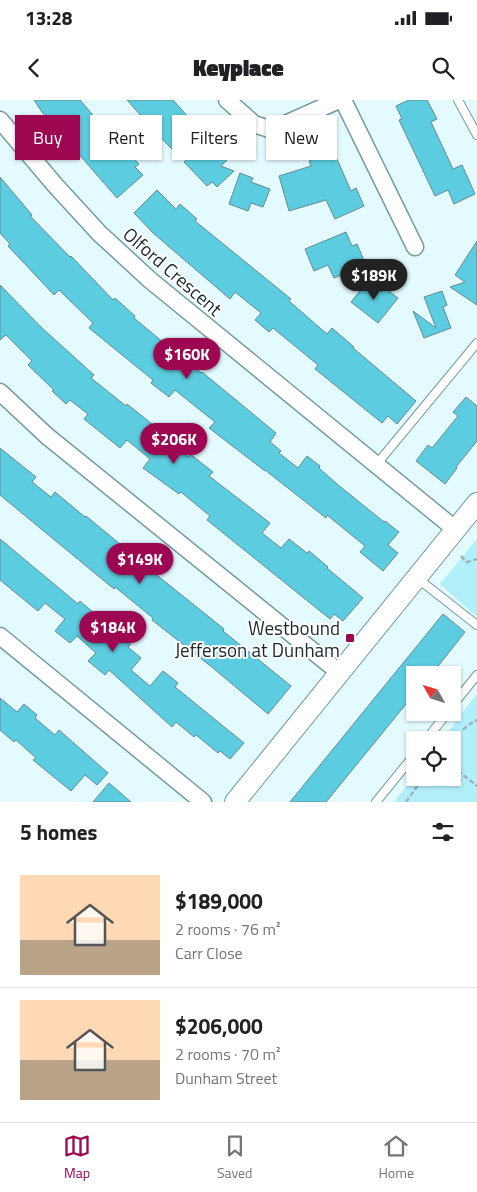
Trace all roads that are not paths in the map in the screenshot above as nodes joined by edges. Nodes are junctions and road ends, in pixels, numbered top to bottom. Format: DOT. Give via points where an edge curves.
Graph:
graph roads {
  1 [pos="227,100"];
  2 [pos="339,100"];
  3 [pos="343,100"];
  4 [pos="458,100"];
  5 [pos="0,120"];
  6 [pos="477,135"];
  7 [pos="415,247"];
  8 [pos="477,343"];
  9 [pos="0,392"];
  10 [pos="376,465"];
  11 [pos="477,504"];
  12 [pos="455,529"];
  13 [pos="417,578"];
  14 [pos="477,625"];
  15 [pos="0,636"];
  16 [pos="340,673"];
  17 [pos="477,675"];
  18 [pos="461,695"];
  19 [pos="441,721"];
  20 [pos="433,731"];
  21 [pos="406,765"];
  22 [pos="202,802"];
  23 [pos="235,802"];
  24 [pos="376,802"];
  1 -- 2 [label="street" via="254,124 272,130"];
  3 -- 7 [label="street"];
  4 -- 6 [label="lane"];
  5 -- 10 [label="street, Olford Crescent" via="99,233 150,280"];
  8 -- 10 [label="lane"];
  9 -- 16 [label="street" via="48,436"];
  10 -- 12 [label="street, Olford Crescent"];
  11 -- 12 [label="street"];
  12 -- 13 [label="street"];
  13 -- 14 [label="lane"];
  13 -- 16 [label="street"];
  15 -- 22 [label="street"];
  16 -- 23 [label="street"];
  17 -- 18 [label="lane"];
  19 -- 20 [label="lane"];
  21 -- 24 [label="lane"];
}
